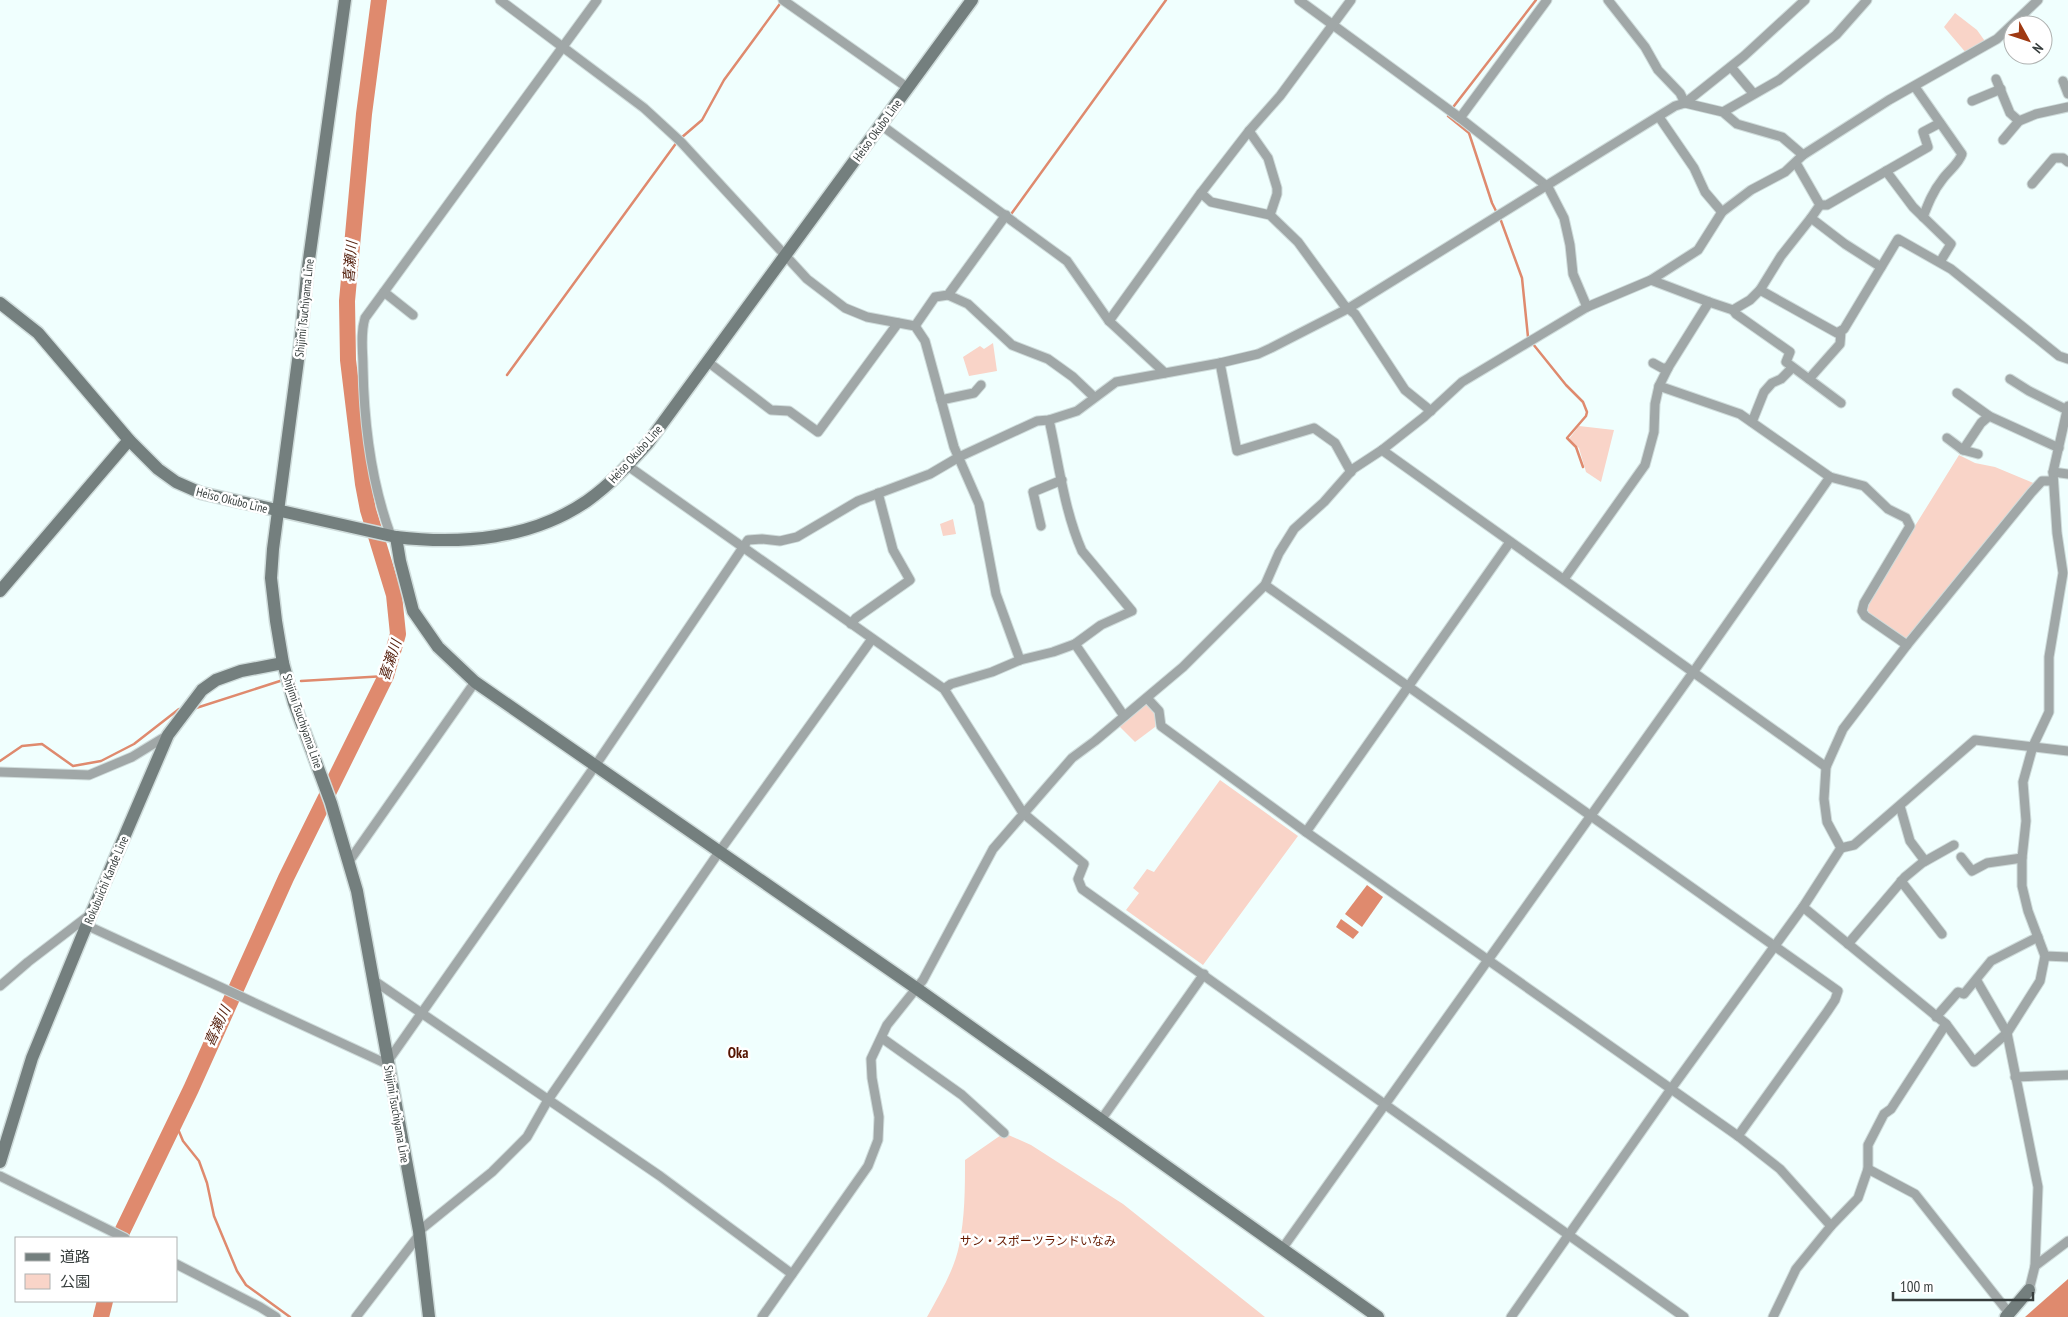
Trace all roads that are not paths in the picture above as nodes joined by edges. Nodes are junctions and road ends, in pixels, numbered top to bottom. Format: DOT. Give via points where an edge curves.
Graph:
graph roads {
  1 [pos="345,0"];
  2 [pos="500,0"];
  3 [pos="597,0"];
  4 [pos="783,0"];
  5 [pos="972,0"];
  6 [pos="1299,0"];
  7 [pos="1352,0"];
  8 [pos="1547,0"];
  9 [pos="1608,0"];
  10 [pos="1804,0"];
  11 [pos="1867,0"];
  12 [pos="2038,0"];
  13 [pos="1333,25"];
  14 [pos="563,46"];
  15 [pos="1731,67"];
  16 [pos="1996,79"];
  17 [pos="2063,80"];
  18 [pos="1915,87"];
  19 [pos="908,88"];
  20 [pos="2000,89"];
  21 [pos="1753,93"];
  22 [pos="2068,94"];
  23 [pos="1972,101"];
  24 [pos="1685,103"];
  25 [pos="2068,107"];
  26 [pos="1723,112"];
  27 [pos="1659,117"];
  28 [pos="1460,118"];
  29 [pos="2019,121"];
  30 [pos="1940,123"];
  31 [pos="881,124"];
  32 [pos="1249,131"];
  33 [pos="2003,140"];
  34 [pos="1804,155"];
  35 [pos="2068,162"];
  36 [pos="1796,163"];
  37 [pos="1886,171"];
  38 [pos="2032,184"];
  39 [pos="1548,186"];
  40 [pos="1201,193"];
  41 [pos="1820,206"];
  42 [pos="1722,212"];
  43 [pos="1006,215"];
  44 [pos="1270,215"];
  45 [pos="1923,217"];
  46 [pos="1810,218"];
  47 [pos="786,254"];
  48 [pos="1940,262"];
  49 [pos="1881,267"];
  50 [pos="1651,280"];
  51 [pos="1760,290"];
  52 [pos="384,292"];
  53 [pos="948,295"];
  54 [pos="1709,302"];
  55 [pos="0,303"];
  56 [pos="1587,307"];
  57 [pos="1349,308"];
  58 [pos="1733,310"];
  59 [pos="413,314"];
  60 [pos="1109,321"];
  61 [pos="898,323"];
  62 [pos="915,326"];
  63 [pos="1842,331"];
  64 [pos="2068,359"];
  65 [pos="708,362"];
  66 [pos="1220,363"];
  67 [pos="1654,363"];
  68 [pos="1668,368"];
  69 [pos="1792,368"];
  70 [pos="1165,373"];
  71 [pos="1809,379"];
  72 [pos="2010,379"];
  73 [pos="982,385"];
  74 [pos="1659,386"];
  75 [pos="1957,393"];
  76 [pos="1094,397"];
  77 [pos="941,400"];
  78 [pos="1841,403"];
  79 [pos="2067,408"];
  80 [pos="1430,411"];
  81 [pos="1989,416"];
  82 [pos="1049,420"];
  83 [pos="1752,422"];
  84 [pos="1947,438"];
  85 [pos="129,440"];
  86 [pos="2059,448"];
  87 [pos="1382,450"];
  88 [pos="1963,450"];
  89 [pos="1978,454"];
  90 [pos="959,457"];
  91 [pos="628,466"];
  92 [pos="1351,472"];
  93 [pos="2068,474"];
  94 [pos="1830,477"];
  95 [pos="2053,477"];
  96 [pos="1062,480"];
  97 [pos="878,493"];
  98 [pos="279,511"];
  99 [pos="1041,526"];
  100 [pos="392,536"];
  101 [pos="1510,542"];
  102 [pos="744,549"];
  103 [pos="1564,579"];
  104 [pos="1265,585"];
  105 [pos="0,591"];
  106 [pos="851,624"];
  107 [pos="872,639"];
  108 [pos="1075,644"];
  109 [pos="1907,645"];
  110 [pos="1020,660"];
  111 [pos="283,663"];
  112 [pos="1694,671"];
  113 [pos="475,682"];
  114 [pos="1409,686"];
  115 [pos="944,688"];
  116 [pos="1147,698"];
  117 [pos="1124,716"];
  118 [pos="168,735"];
  119 [pos="2033,746"];
  120 [pos="2068,751"];
  121 [pos="595,766"];
  122 [pos="1826,766"];
  123 [pos="0,772"];
  124 [pos="1900,806"];
  125 [pos="1024,813"];
  126 [pos="1590,814"];
  127 [pos="1306,832"];
  128 [pos="1954,845"];
  129 [pos="1841,848"];
  130 [pos="719,852"];
  131 [pos="1961,857"];
  132 [pos="2022,858"];
  133 [pos="350,860"];
  134 [pos="1925,861"];
  135 [pos="1901,881"];
  136 [pos="1803,907"];
  137 [pos="92,912"];
  138 [pos="86,925"];
  139 [pos="1942,934"];
  140 [pos="2038,937"];
  141 [pos="1848,944"];
  142 [pos="1775,945"];
  143 [pos="2045,956"];
  144 [pos="2068,958"];
  145 [pos="1489,959"];
  146 [pos="1204,974"];
  147 [pos="373,980"];
  148 [pos="1977,981"];
  149 [pos="0,986"];
  150 [pos="916,988"];
  151 [pos="422,1014"];
  152 [pos="1936,1017"];
  153 [pos="1946,1024"];
  154 [pos="2007,1033"];
  155 [pos="882,1038"];
  156 [pos="388,1063"];
  157 [pos="2068,1075"];
  158 [pos="2015,1077"];
  159 [pos="1671,1089"];
  160 [pos="548,1100"];
  161 [pos="1385,1104"];
  162 [pos="1101,1120"];
  163 [pos="1004,1133"];
  164 [pos="1738,1136"];
  165 [pos="0,1162"];
  166 [pos="1868,1169"];
  167 [pos="0,1176"];
  168 [pos="1831,1226"];
  169 [pos="418,1233"];
  170 [pos="1570,1234"];
  171 [pos="123,1237"];
  172 [pos="2068,1241"];
  173 [pos="1282,1249"];
  174 [pos="178,1265"];
  175 [pos="2035,1266"];
  176 [pos="792,1274"];
  177 [pos="2029,1290"];
  178 [pos="2008,1315"];
  179 [pos="276,1317"];
  180 [pos="356,1317"];
  181 [pos="429,1317"];
  182 [pos="762,1317"];
  183 [pos="1378,1317"];
  184 [pos="1511,1317"];
  185 [pos="1684,1317"];
  186 [pos="1773,1317"];
  1 -- 98 [label="main road, Shijimi Tsuchiyama Line" via="307,274"];
  2 -- 14 [label="street"];
  3 -- 14 [label="street"];
  4 -- 19 [label="street"];
  5 -- 19 [label="main road, Heiso Okubo Line"];
  6 -- 13 [label="street"];
  7 -- 13 [label="street"];
  8 -- 28 [label="street"];
  9 -- 24 [label="street"];
  10 -- 15 [label="street"];
  11 -- 21 [label="street" via="1836,35 1779,80"];
  12 -- 18 [label="street" via="1997,39"];
  13 -- 28 [label="street"];
  13 -- 32 [label="street" via="1280,96"];
  14 -- 47 [label="street" via="644,108 681,142"];
  14 -- 52 [label="street"];
  15 -- 21 [label="street"];
  15 -- 24 [label="street"];
  16 -- 20 [label="street"];
  17 -- 22 [label="street"];
  18 -- 30 [label="street"];
  18 -- 34 [label="street" via="1888,100"];
  19 -- 31 [label="main road, Heiso Okubo Line"];
  20 -- 23 [label="street"];
  20 -- 29 [label="street" via="2010,113"];
  21 -- 26 [label="street"];
  24 -- 26 [label="street"];
  24 -- 27 [label="street"];
  25 -- 29 [label="street"];
  26 -- 34 [label="street" via="1737,124 1782,137"];
  27 -- 39 [label="street"];
  27 -- 42 [label="street" via="1694,168 1705,192"];
  28 -- 39 [label="street"];
  29 -- 33 [label="street"];
  30 -- 37 [label="street" via="1923,132 1928,147"];
  30 -- 45 [label="street" via="1962,154 1942,180"];
  31 -- 43 [label="street"];
  31 -- 47 [label="main road, Heiso Okubo Line"];
  32 -- 40 [label="street"];
  32 -- 44 [label="street" via="1268,158 1277,188"];
  34 -- 36 [label="street"];
  35 -- 38 [label="street" via="2054,158 2042,179"];
  36 -- 41 [label="street"];
  36 -- 42 [label="street"];
  37 -- 41 [label="street"];
  37 -- 45 [label="street"];
  39 -- 56 [label="street" via="1564,218 1573,274"];
  39 -- 57 [label="street"];
  40 -- 44 [label="street" via="1211,202"];
  40 -- 60 [label="street"];
  41 -- 46 [label="street"];
  42 -- 50 [label="street" via="1698,250"];
  43 -- 53 [label="street"];
  43 -- 60 [label="street" via="1067,261"];
  44 -- 57 [label="street" via="1298,242"];
  45 -- 48 [label="street" via="1951,244"];
  46 -- 49 [label="street"];
  46 -- 51 [label="street"];
  47 -- 61 [label="street" via="807,279 845,308 867,317"];
  47 -- 65 [label="main road, Heiso Okubo Line"];
  48 -- 49 [label="street" via="1898,238"];
  48 -- 64 [label="street" via="2059,356"];
  49 -- 63 [label="street"];
  50 -- 54 [label="street"];
  50 -- 56 [label="street"];
  51 -- 58 [label="street"];
  51 -- 63 [label="street" via="1837,332"];
  52 -- 59 [label="street"];
  52 -- 100 [label="street" via="363,325 363,393 377,492"];
  53 -- 62 [label="street" via="935,297"];
  53 -- 76 [label="street" via="968,304 1012,345 1048,358"];
  54 -- 58 [label="street"];
  54 -- 68 [label="street"];
  55 -- 85 [label="main road, Heiso Okubo Line" via="38,333"];
  56 -- 80 [label="street" via="1462,382"];
  57 -- 66 [label="street" via="1258,354"];
  57 -- 80 [label="street" via="1405,390"];
  58 -- 69 [label="street" via="1790,352 1786,362"];
  60 -- 70 [label="street"];
  61 -- 62 [label="street"];
  61 -- 65 [label="street" via="818,432 789,411 771,410"];
  62 -- 77 [label="street" via="924,341"];
  63 -- 71 [label="street" via="1840,344"];
  65 -- 91 [label="main road, Heiso Okubo Line"];
  66 -- 70 [label="street"];
  66 -- 92 [label="street" via="1237,451 1314,428 1335,443"];
  67 -- 68 [label="street"];
  68 -- 74 [label="street"];
  69 -- 71 [label="street"];
  69 -- 83 [label="street" via="1764,392"];
  70 -- 76 [label="street" via="1116,382"];
  71 -- 78 [label="street"];
  72 -- 79 [label="street"];
  73 -- 77 [label="street" via="974,393"];
  74 -- 83 [label="street" via="1740,414"];
  74 -- 103 [label="street" via="1654,432 1644,465"];
  75 -- 81 [label="street"];
  76 -- 82 [label="street" via="1077,410"];
  77 -- 90 [label="street"];
  79 -- 86 [label="street"];
  80 -- 87 [label="street"];
  81 -- 86 [label="street"];
  81 -- 88 [label="street"];
  82 -- 90 [label="street" via="1037,421"];
  82 -- 96 [label="street"];
  83 -- 94 [label="street"];
  84 -- 88 [label="street"];
  85 -- 98 [label="main road, Heiso Okubo Line" via="176,482 200,493"];
  85 -- 105 [label="main road"];
  86 -- 95 [label="street"];
  87 -- 92 [label="street"];
  87 -- 101 [label="street"];
  88 -- 89 [label="street"];
  90 -- 97 [label="street" via="930,474"];
  90 -- 110 [label="street" via="979,504 996,594"];
  91 -- 100 [label="main road, Heiso Okubo Line" via="586,502 547,522 507,535 449,541"];
  91 -- 102 [label="street"];
  92 -- 104 [label="street" via="1294,529"];
  93 -- 95 [label="street"];
  94 -- 109 [label="street" via="1864,486 1888,509 1906,518 1910,526 1862,611"];
  94 -- 112 [label="street"];
  95 -- 109 [label="street" via="2042,481"];
  95 -- 119 [label="street" via="2063,573 2049,657 2049,712"];
  96 -- 99 [label="street" via="1033,492"];
  96 -- 108 [label="street" via="1067,507 1082,551 1132,611 1101,625"];
  97 -- 102 [label="street" via="858,501 797,537 748,540"];
  97 -- 106 [label="street" via="893,550 910,580"];
  98 -- 100 [label="main road, Heiso Okubo Line"];
  98 -- 111 [label="main road, Shijimi Tsuchiyama Line" via="271,578"];
  100 -- 113 [label="main road" via="413,611 438,647"];
  101 -- 103 [label="street"];
  101 -- 114 [label="street"];
  102 -- 106 [label="street"];
  102 -- 121 [label="street"];
  103 -- 112 [label="street"];
  104 -- 114 [label="street"];
  104 -- 116 [label="street" via="1183,667"];
  106 -- 107 [label="street"];
  107 -- 115 [label="street"];
  107 -- 130 [label="street"];
  108 -- 110 [label="street"];
  108 -- 117 [label="street"];
  109 -- 122 [label="street" via="1843,729"];
  110 -- 115 [label="street"];
  111 -- 118 [label="main road, Rokubuichi Kande Line" via="240,671 216,680 202,690"];
  111 -- 133 [label="main road, Shijimi Tsuchiyama Line"];
  112 -- 122 [label="street"];
  112 -- 126 [label="street"];
  113 -- 121 [label="main road"];
  113 -- 133 [label="street"];
  114 -- 126 [label="street"];
  114 -- 127 [label="street"];
  115 -- 125 [label="street"];
  116 -- 117 [label="street"];
  116 -- 127 [label="street" via="1159,711 1160,726"];
  117 -- 125 [label="street" via="1072,758"];
  118 -- 123 [label="street" via="132,758 90,775"];
  118 -- 137 [label="main road, Rokubuichi Kande Line"];
  119 -- 120 [label="street"];
  119 -- 124 [label="street" via="1975,740"];
  119 -- 132 [label="street" via="2023,782 2026,821"];
  121 -- 130 [label="main road"];
  121 -- 151 [label="street"];
  122 -- 129 [label="street" via="1824,810"];
  124 -- 129 [label="street" via="1854,844"];
  124 -- 134 [label="street" via="1910,841"];
  125 -- 146 [label="street" via="1084,864 1078,879 1082,889"];
  125 -- 150 [label="street" via="993,850 947,938"];
  126 -- 142 [label="street"];
  126 -- 145 [label="street"];
  127 -- 145 [label="street"];
  128 -- 134 [label="street"];
  129 -- 136 [label="street"];
  130 -- 150 [label="main road"];
  130 -- 160 [label="street"];
  131 -- 132 [label="street" via="1972,872 1987,863"];
  132 -- 140 [label="street" via="2022,886"];
  133 -- 147 [label="main road, Shijimi Tsuchiyama Line"];
  134 -- 135 [label="street"];
  135 -- 139 [label="street"];
  135 -- 141 [label="street"];
  136 -- 141 [label="street"];
  136 -- 142 [label="street"];
  137 -- 138 [label="main road, Rokubuichi Kande Line"];
  137 -- 149 [label="street"];
  138 -- 156 [label="street"];
  138 -- 165 [label="main road, Rokubuichi Kande Line" via="32,1058"];
  140 -- 143 [label="street"];
  140 -- 148 [label="street" via="1991,961"];
  141 -- 152 [label="street"];
  142 -- 159 [label="street"];
  142 -- 164 [label="street" via="1838,991 1827,1012"];
  143 -- 144 [label="street"];
  143 -- 154 [label="street" via="2040,981"];
  145 -- 159 [label="street"];
  145 -- 161 [label="street"];
  146 -- 161 [label="street"];
  146 -- 162 [label="street"];
  147 -- 151 [label="street"];
  147 -- 156 [label="main road, Shijimi Tsuchiyama Line"];
  148 -- 152 [label="street" via="1964,994 1958,992"];
  148 -- 154 [label="street"];
  150 -- 155 [label="street" via="887,1025"];
  150 -- 162 [label="main road"];
  151 -- 156 [label="street"];
  151 -- 160 [label="street"];
  152 -- 153 [label="street"];
  153 -- 154 [label="street" via="1974,1062"];
  153 -- 166 [label="street" via="1891,1109 1884,1114 1868,1145"];
  154 -- 158 [label="street"];
  155 -- 163 [label="street" via="962,1095"];
  155 -- 176 [label="street" via="871,1059 879,1117 878,1140 868,1166"];
  156 -- 169 [label="main road, Shijimi Tsuchiyama Line"];
  157 -- 158 [label="street"];
  158 -- 175 [label="street" via="2038,1187"];
  159 -- 164 [label="street"];
  159 -- 170 [label="street"];
  160 -- 169 [label="street" via="526,1137 499,1165"];
  160 -- 176 [label="street" via="660,1176"];
  161 -- 170 [label="street"];
  161 -- 173 [label="street"];
  162 -- 173 [label="main road"];
  164 -- 168 [label="street" via="1780,1169"];
  166 -- 168 [label="street" via="1858,1198"];
  166 -- 178 [label="street" via="1915,1194"];
  167 -- 171 [label="street"];
  168 -- 186 [label="street" via="1796,1269"];
  169 -- 180 [label="street"];
  169 -- 181 [label="main road, Shijimi Tsuchiyama Line"];
  170 -- 184 [label="street"];
  170 -- 185 [label="street"];
  172 -- 175 [label="street"];
  173 -- 183 [label="main road"];
  174 -- 179 [label="street"];
  175 -- 177 [label="street"];
  176 -- 182 [label="street"];
  177 -- 178 [label="main road"];
}
